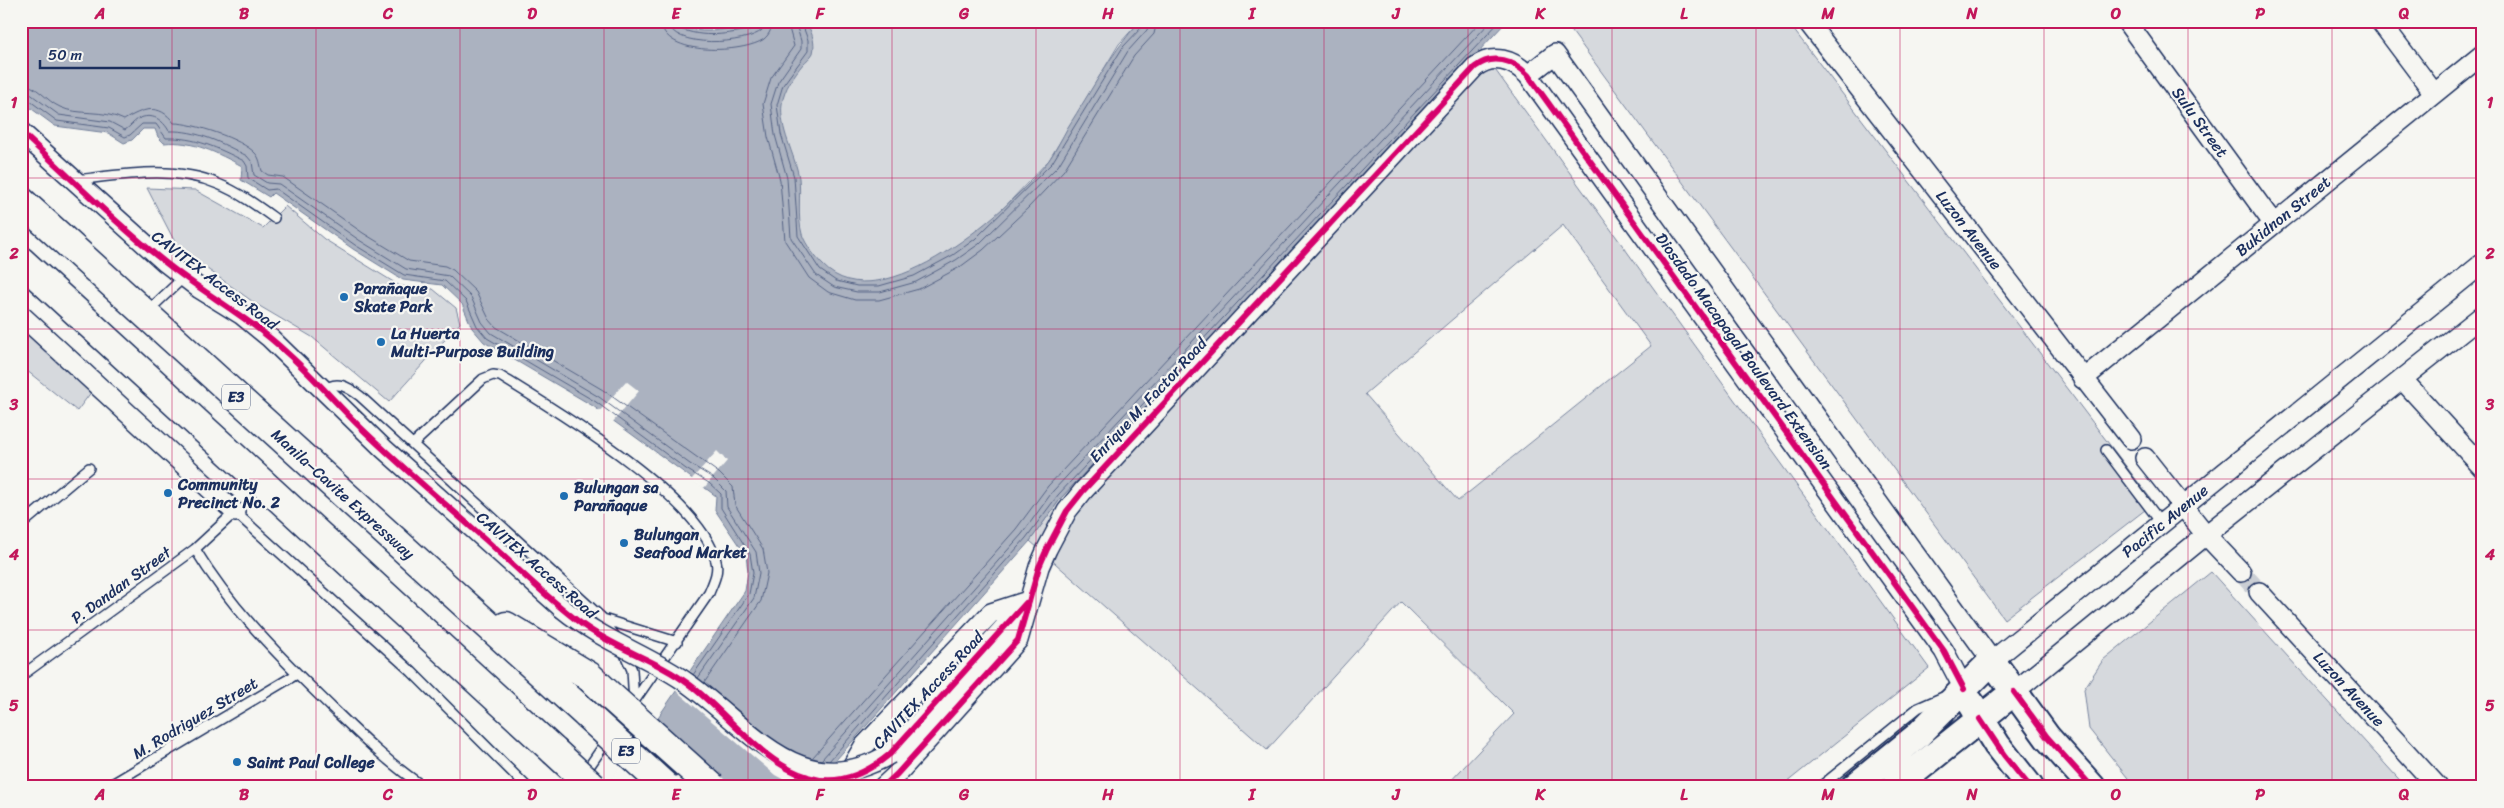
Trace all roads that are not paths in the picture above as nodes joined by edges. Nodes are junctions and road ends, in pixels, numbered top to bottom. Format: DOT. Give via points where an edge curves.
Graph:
graph roads {
  1 [pos="1807,21"];
  2 [pos="2126,21"];
  3 [pos="2380,21"];
  4 [pos="2483,54"];
  5 [pos="1481,62"];
  6 [pos="1528,75"];
  7 [pos="2434,93"];
  8 [pos="21,132"];
  9 [pos="74,180"];
  10 [pos="21,201"];
  11 [pos="274,218"];
  12 [pos="2273,223"];
  13 [pos="21,261"];
  14 [pos="2483,263"];
  15 [pos="184,277"];
  16 [pos="146,314"];
  17 [pos="21,315"];
  18 [pos="2483,315"];
  19 [pos="2083,379"];
  20 [pos="2402,379"];
  21 [pos="324,390"];
  22 [pos="2131,439"];
  23 [pos="412,444"];
  24 [pos="2106,450"];
  25 [pos="2145,458"];
  26 [pos="90,468"];
  27 [pos="2483,468"];
  28 [pos="2182,507"];
  29 [pos="234,512"];
  30 [pos="2162,524"];
  31 [pos="21,525"];
  32 [pos="2206,535"];
  33 [pos="195,549"];
  34 [pos="2241,572"];
  35 [pos="451,592"];
  36 [pos="2259,592"];
  37 [pos="1028,601"];
  38 [pos="602,618"];
  39 [pos="677,642"];
  40 [pos="1992,660"];
  41 [pos="298,674"];
  42 [pos="21,676"];
  43 [pos="1964,689"];
  44 [pos="2014,692"];
  45 [pos="634,703"];
  46 [pos="1980,719"];
  47 [pos="107,787"];
  48 [pos="424,787"];
  49 [pos="527,787"];
  50 [pos="576,787"];
  51 [pos="593,787"];
  52 [pos="666,787"];
  53 [pos="712,787"];
  54 [pos="840,787"];
  55 [pos="883,787"];
  56 [pos="1820,787"];
  57 [pos="1854,787"];
  58 [pos="1895,787"];
  59 [pos="2030,787"];
  60 [pos="2092,787"];
  61 [pos="2438,787"];
  1 -- 19 [label="street, Luzon Avenue"];
  2 -- 12 [label="street, Sulu Street"];
  3 -- 7 [label="street"];
  4 -- 7 [label="street, Bukidnon Street"];
  5 -- 6 [label="street, Diosdado Macapagal Boulevard Extension" via="1506,60"];
  5 -- 37 [label="street, Enrique M. Factor Road" via="1083,492 1055,531"];
  6 -- 40 [label="street, Diosdado Macapagal Boulevard Extension" via="1555,54"];
  6 -- 43 [label="street, Diosdado Macapagal Boulevard Extension" via="1944,651"];
  7 -- 12 [label="street, Bukidnon Street"];
  8 -- 9 [label="street, CAVITEX Access Road"];
  9 -- 11 [label="lane" via="152,174 189,176 218,184"];
  9 -- 15 [label="street, CAVITEX Access Road"];
  10 -- 16 [label="highway, Manila–Cavite Expressway / E3"];
  12 -- 19 [label="street, Bukidnon Street"];
  13 -- 51 [label="highway, bridge"];
  14 -- 28 [label="street, Pacific Avenue"];
  15 -- 16 [label="lane"];
  15 -- 21 [label="street, CAVITEX Access Road" via="242,315"];
  16 -- 35 [label="highway, Manila–Cavite Expressway / E3"];
  17 -- 29 [label="street"];
  18 -- 20 [label="street"];
  19 -- 22 [label="street, Luzon Avenue"];
  20 -- 27 [label="street"];
  20 -- 32 [label="street"];
  21 -- 23 [label="lane" via="337,384 352,390"];
  21 -- 37 [label="street, CAVITEX Access Road, bridge" via="384,449 562,608 596,634 685,682 766,753 795,772 822,780 850,777 864,772 890,754"];
  23 -- 38 [label="lane"];
  23 -- 39 [label="lane" via="483,379 493,375 500,376 554,410 643,473 685,510 717,562 709,594"];
  24 -- 30 [label="lane"];
  25 -- 28 [label="street"];
  26 -- 31 [label="lane"];
  28 -- 30 [label="street, Pacific Avenue"];
  28 -- 32 [label="street"];
  29 -- 33 [label="lane, P. Dandan Street"];
  29 -- 49 [label="lane" via="412,672"];
  30 -- 40 [label="street, Pacific Avenue"];
  32 -- 34 [label="street"];
  32 -- 44 [label="street"];
  33 -- 41 [label="lane" via="237,609"];
  33 -- 42 [label="lane, P. Dandan Street"];
  35 -- 52 [label="highway, Manila–Cavite Expressway / E3, bridge"];
  35 -- 53 [label="highway, bridge" via="589,676"];
  36 -- 61 [label="street, Luzon Avenue"];
  37 -- 54 [label="street" via="991,614 864,746"];
  37 -- 55 [label="street, Enrique M. Factor Road" via="1018,640"];
  38 -- 39 [label="lane"];
  38 -- 45 [label="lane" via="632,670"];
  39 -- 45 [label="lane"];
  40 -- 43 [label="main road, Pacific Avenue"];
  40 -- 44 [label="main road"];
  41 -- 47 [label="lane, M. Rodriguez Street"];
  41 -- 48 [label="lane" via="369,744"];
  43 -- 46 [label="main road"];
  43 -- 56 [label="lane" via="1918,708"];
  43 -- 57 [label="main road, Pacific Avenue" via="1917,736"];
  44 -- 46 [label="main road"];
  44 -- 60 [label="main road"];
  45 -- 50 [label="lane"];
  46 -- 58 [label="main road"];
  46 -- 59 [label="main road"];
}
